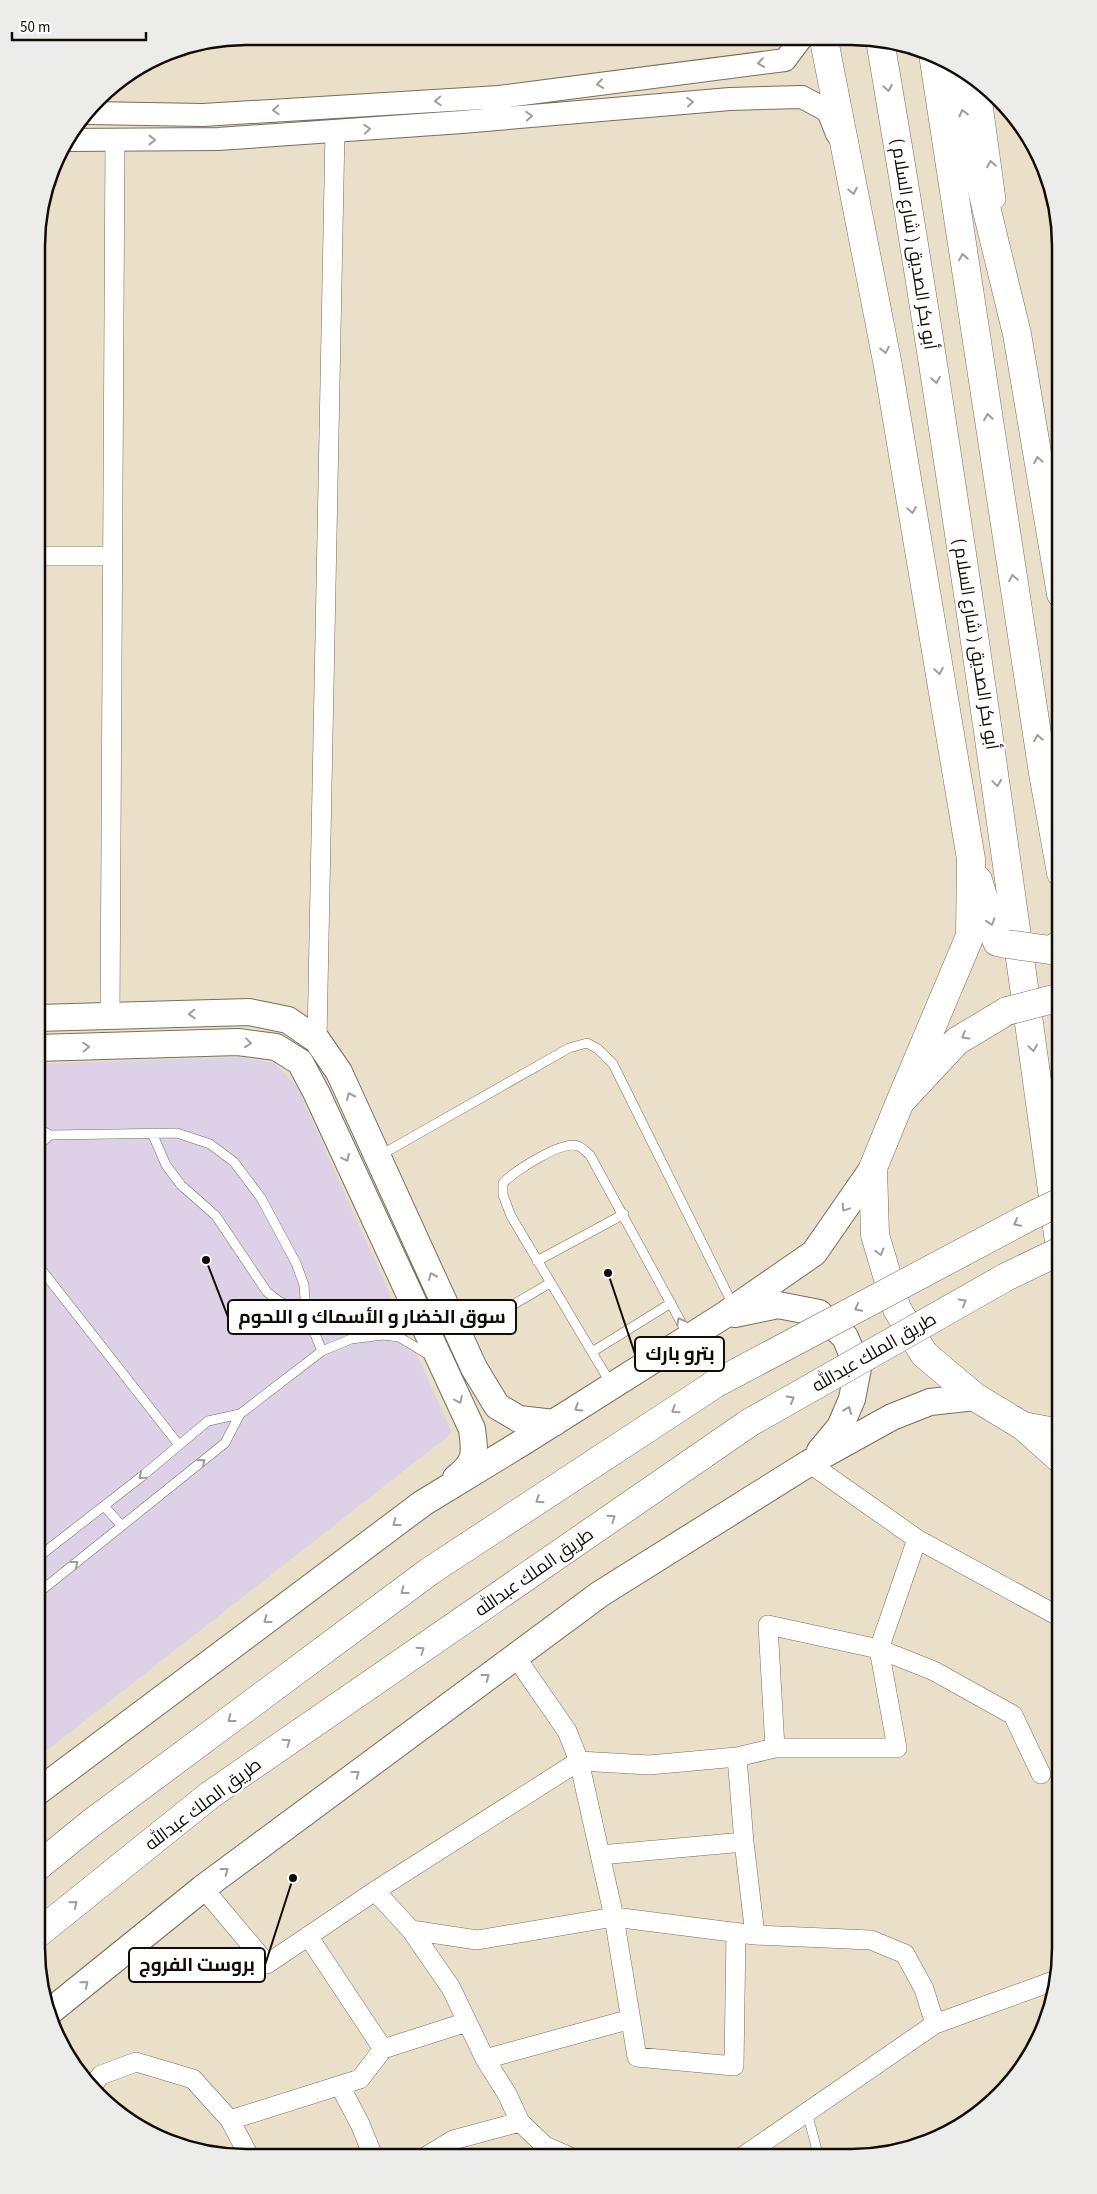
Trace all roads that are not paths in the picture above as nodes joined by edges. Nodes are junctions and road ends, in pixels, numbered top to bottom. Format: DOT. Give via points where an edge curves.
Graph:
graph roads {
  1 [pos="796,45"];
  2 [pos="825,45"];
  3 [pos="881,48"];
  4 [pos="934,63"];
  5 [pos="954,74"];
  6 [pos="978,91"];
  7 [pos="981,94"];
  8 [pos="95,114"];
  9 [pos="985,128"];
  10 [pos="335,131"];
  11 [pos="76,140"];
  12 [pos="116,140"];
  13 [pos="846,155"];
  14 [pos="1016,334"];
  15 [pos="1052,542"];
  16 [pos="45,556"];
  17 [pos="113,556"];
  18 [pos="1052,821"];
  19 [pos="971,859"];
  20 [pos="1052,949"];
  21 [pos="1052,999"];
  22 [pos="110,1016"];
  23 [pos="45,1018"];
  24 [pos="317,1040"];
  25 [pos="45,1048"];
  26 [pos="900,1102"];
  27 [pos="45,1132"];
  28 [pos="152,1133"];
  29 [pos="50,1135"];
  30 [pos="45,1140"];
  31 [pos="378,1157"];
  32 [pos="873,1168"];
  33 [pos="1052,1191"];
  34 [pos="1052,1206"];
  35 [pos="624,1214"];
  36 [pos="1052,1254"];
  37 [pos="537,1260"];
  38 [pos="45,1274"];
  39 [pos="550,1283"];
  40 [pos="671,1303"];
  41 [pos="306,1312"];
  42 [pos="731,1313"];
  43 [pos="459,1337"];
  44 [pos="690,1338"];
  45 [pos="322,1351"];
  46 [pos="592,1352"];
  47 [pos="442,1364"];
  48 [pos="612,1386"];
  49 [pos="975,1397"];
  50 [pos="240,1414"];
  51 [pos="554,1423"];
  52 [pos="1023,1426"];
  53 [pos="1052,1431"];
  54 [pos="179,1445"];
  55 [pos="1052,1451"];
  56 [pos="809,1463"];
  57 [pos="423,1503"];
  58 [pos="104,1506"];
  59 [pos="122,1526"];
  60 [pos="917,1539"];
  61 [pos="45,1552"];
  62 [pos="45,1588"];
  63 [pos="1052,1613"];
  64 [pos="879,1649"];
  65 [pos="515,1656"];
  66 [pos="774,1748"];
  67 [pos="737,1758"];
  68 [pos="579,1761"];
  69 [pos="1041,1774"];
  70 [pos="45,1786"];
  71 [pos="744,1842"];
  72 [pos="600,1855"];
  73 [pos="45,1861"];
  74 [pos="203,1888"];
  75 [pos="375,1891"];
  76 [pos="614,1917"];
  77 [pos="45,1928"];
  78 [pos="411,1930"];
  79 [pos="736,1932"];
  80 [pos="755,1935"];
  81 [pos="308,1936"];
  82 [pos="1049,1983"];
  83 [pos="55,2008"];
  84 [pos="631,2019"];
  85 [pos="467,2022"];
  86 [pos="935,2024"];
  87 [pos="383,2048"];
  88 [pos="485,2059"];
  89 [pos="96,2081"];
  90 [pos="340,2086"];
  91 [pos="807,2112"];
  92 [pos="230,2120"];
  93 [pos="520,2122"];
  94 [pos="246,2149"];
  95 [pos="371,2149"];
  96 [pos="437,2149"];
  97 [pos="552,2149"];
  98 [pos="754,2149"];
  99 [pos="817,2149"];
  1 -- 8 [label="street, one-way" via="785,60 499,97 203,115"];
  2 -- 13 [label="main road"];
  3 -- 33 [label="main road, ( شارع السلام ) أبو بكر الصديق, one-way" via="990,737"];
  18 -- 4 [label="main road, one-way"];
  14 -- 5 [label="main road, one-way"];
  6 -- 9 [label="street"];
  7 -- 9 [label="street"];
  14 -- 9 [label="street, one-way"];
  12 -- 10 [label="street, one-way" via="218,140"];
  10 -- 13 [label="street, one-way" via="730,99 802,97 828,111"];
  10 -- 24 [label="street"];
  11 -- 12 [label="street"];
  12 -- 17 [label="street"];
  13 -- 19 [label="main road, one-way" via="888,366"];
  15 -- 14 [label="main road, one-way"];
  16 -- 17 [label="street"];
  17 -- 22 [label="street"];
  19 -- 20 [label="main road, one-way, bridge" via="997,942"];
  19 -- 26 [label="main road" via="970,936"];
  21 -- 26 [label="main road, one-way, bridge" via="1007,1011 957,1040"];
  22 -- 23 [label="main road"];
  24 -- 22 [label="main road, one-way" via="288,1020 249,1012"];
  31 -- 24 [label="main road, one-way" via="339,1072"];
  25 -- 47 [label="main road, one-way" via="238,1042 276,1047 300,1062"];
  26 -- 32 [label="main road"];
  27 -- 29 [label="lane"];
  28 -- 29 [label="lane"];
  28 -- 41 [label="lane" via="166,1165 181,1185 216,1216 267,1292 280,1302"];
  28 -- 41 [label="lane" via="177,1133 210,1144 234,1162 261,1198 296,1263 304,1285"];
  29 -- 30 [label="lane"];
  31 -- 42 [label="lane" via="569,1048 587,1043 612,1064"];
  43 -- 31 [label="main road, one-way"];
  32 -- 42 [label="main road, one-way" via="814,1253"];
  32 -- 49 [label="main road, one-way" via="875,1235 896,1310 924,1354"];
  34 -- 73 [label="main road, one-way, bridge" via="715,1384 430,1572"];
  35 -- 37 [label="lane"];
  35 -- 37 [label="lane" via="594,1160 577,1145 564,1145 512,1173 503,1183 503,1195 511,1216"];
  35 -- 40 [label="lane"];
  77 -- 36 [label="main road, طريق الملك عبدالله, one-way, bridge" via="210,1796 749,1423"];
  37 -- 39 [label="lane"];
  38 -- 54 [label="lane"];
  39 -- 43 [label="lane"];
  39 -- 46 [label="lane"];
  44 -- 40 [label="lane, one-way"];
  40 -- 46 [label="lane"];
  41 -- 45 [label="lane"];
  42 -- 44 [label="main road"];
  56 -- 42 [label="main road, one-way" via="840,1427 852,1399 858,1368 845,1337 819,1313 778,1305"];
  43 -- 51 [label="main road" via="497,1406 520,1419"];
  44 -- 48 [label="main road"];
  45 -- 47 [label="lane" via="351,1339 383,1335 400,1337"];
  45 -- 50 [label="lane"];
  46 -- 48 [label="lane"];
  47 -- 57 [label="main road, one-way" via="472,1428 475,1453 469,1468"];
  48 -- 51 [label="main road, one-way"];
  49 -- 52 [label="main road"];
  49 -- 56 [label="main road" via="930,1402 892,1417"];
  50 -- 54 [label="lane" via="208,1421"];
  59 -- 50 [label="lane, one-way" via="225,1443"];
  51 -- 57 [label="main road"];
  52 -- 53 [label="main road"];
  52 -- 55 [label="main road"];
  54 -- 58 [label="lane, one-way"];
  56 -- 60 [label="street"];
  56 -- 65 [label="main road" via="600,1594"];
  57 -- 70 [label="main road, one-way"];
  58 -- 59 [label="lane"];
  58 -- 61 [label="lane"];
  62 -- 59 [label="lane, one-way"];
  60 -- 63 [label="street"];
  60 -- 64 [label="street"];
  64 -- 66 [label="street" via="897,1748"];
  64 -- 66 [label="street" via="768,1625"];
  64 -- 69 [label="street" via="934,1671 1013,1715"];
  65 -- 68 [label="street" via="567,1731"];
  74 -- 65 [label="main road, one-way"];
  66 -- 67 [label="street"];
  67 -- 68 [label="street" via="649,1765"];
  67 -- 71 [label="street"];
  68 -- 72 [label="street"];
  68 -- 75 [label="street"];
  71 -- 72 [label="street"];
  71 -- 80 [label="street"];
  72 -- 76 [label="street"];
  74 -- 81 [label="street" via="267,1964"];
  83 -- 74 [label="main road, one-way"];
  75 -- 78 [label="street"];
  75 -- 81 [label="street"];
  76 -- 78 [label="street" via="477,1940"];
  76 -- 79 [label="street"];
  76 -- 84 [label="street"];
  78 -- 85 [label="street" via="451,1988"];
  79 -- 80 [label="street"];
  79 -- 84 [label="street" via="734,2066 637,2057"];
  80 -- 86 [label="street" via="871,1940 905,1954 924,1989"];
  81 -- 87 [label="street"];
  82 -- 86 [label="street"];
  84 -- 88 [label="street"];
  85 -- 87 [label="street"];
  85 -- 88 [label="street"];
  86 -- 91 [label="street"];
  87 -- 90 [label="street" via="360,2079"];
  88 -- 93 [label="street"];
  89 -- 92 [label="street" via="101,2075 136,2062 193,2079"];
  90 -- 92 [label="street"];
  90 -- 95 [label="street"];
  91 -- 98 [label="street"];
  91 -- 99 [label="lane"];
  92 -- 94 [label="street"];
  93 -- 96 [label="street" via="453,2140"];
  93 -- 97 [label="street"];
}
